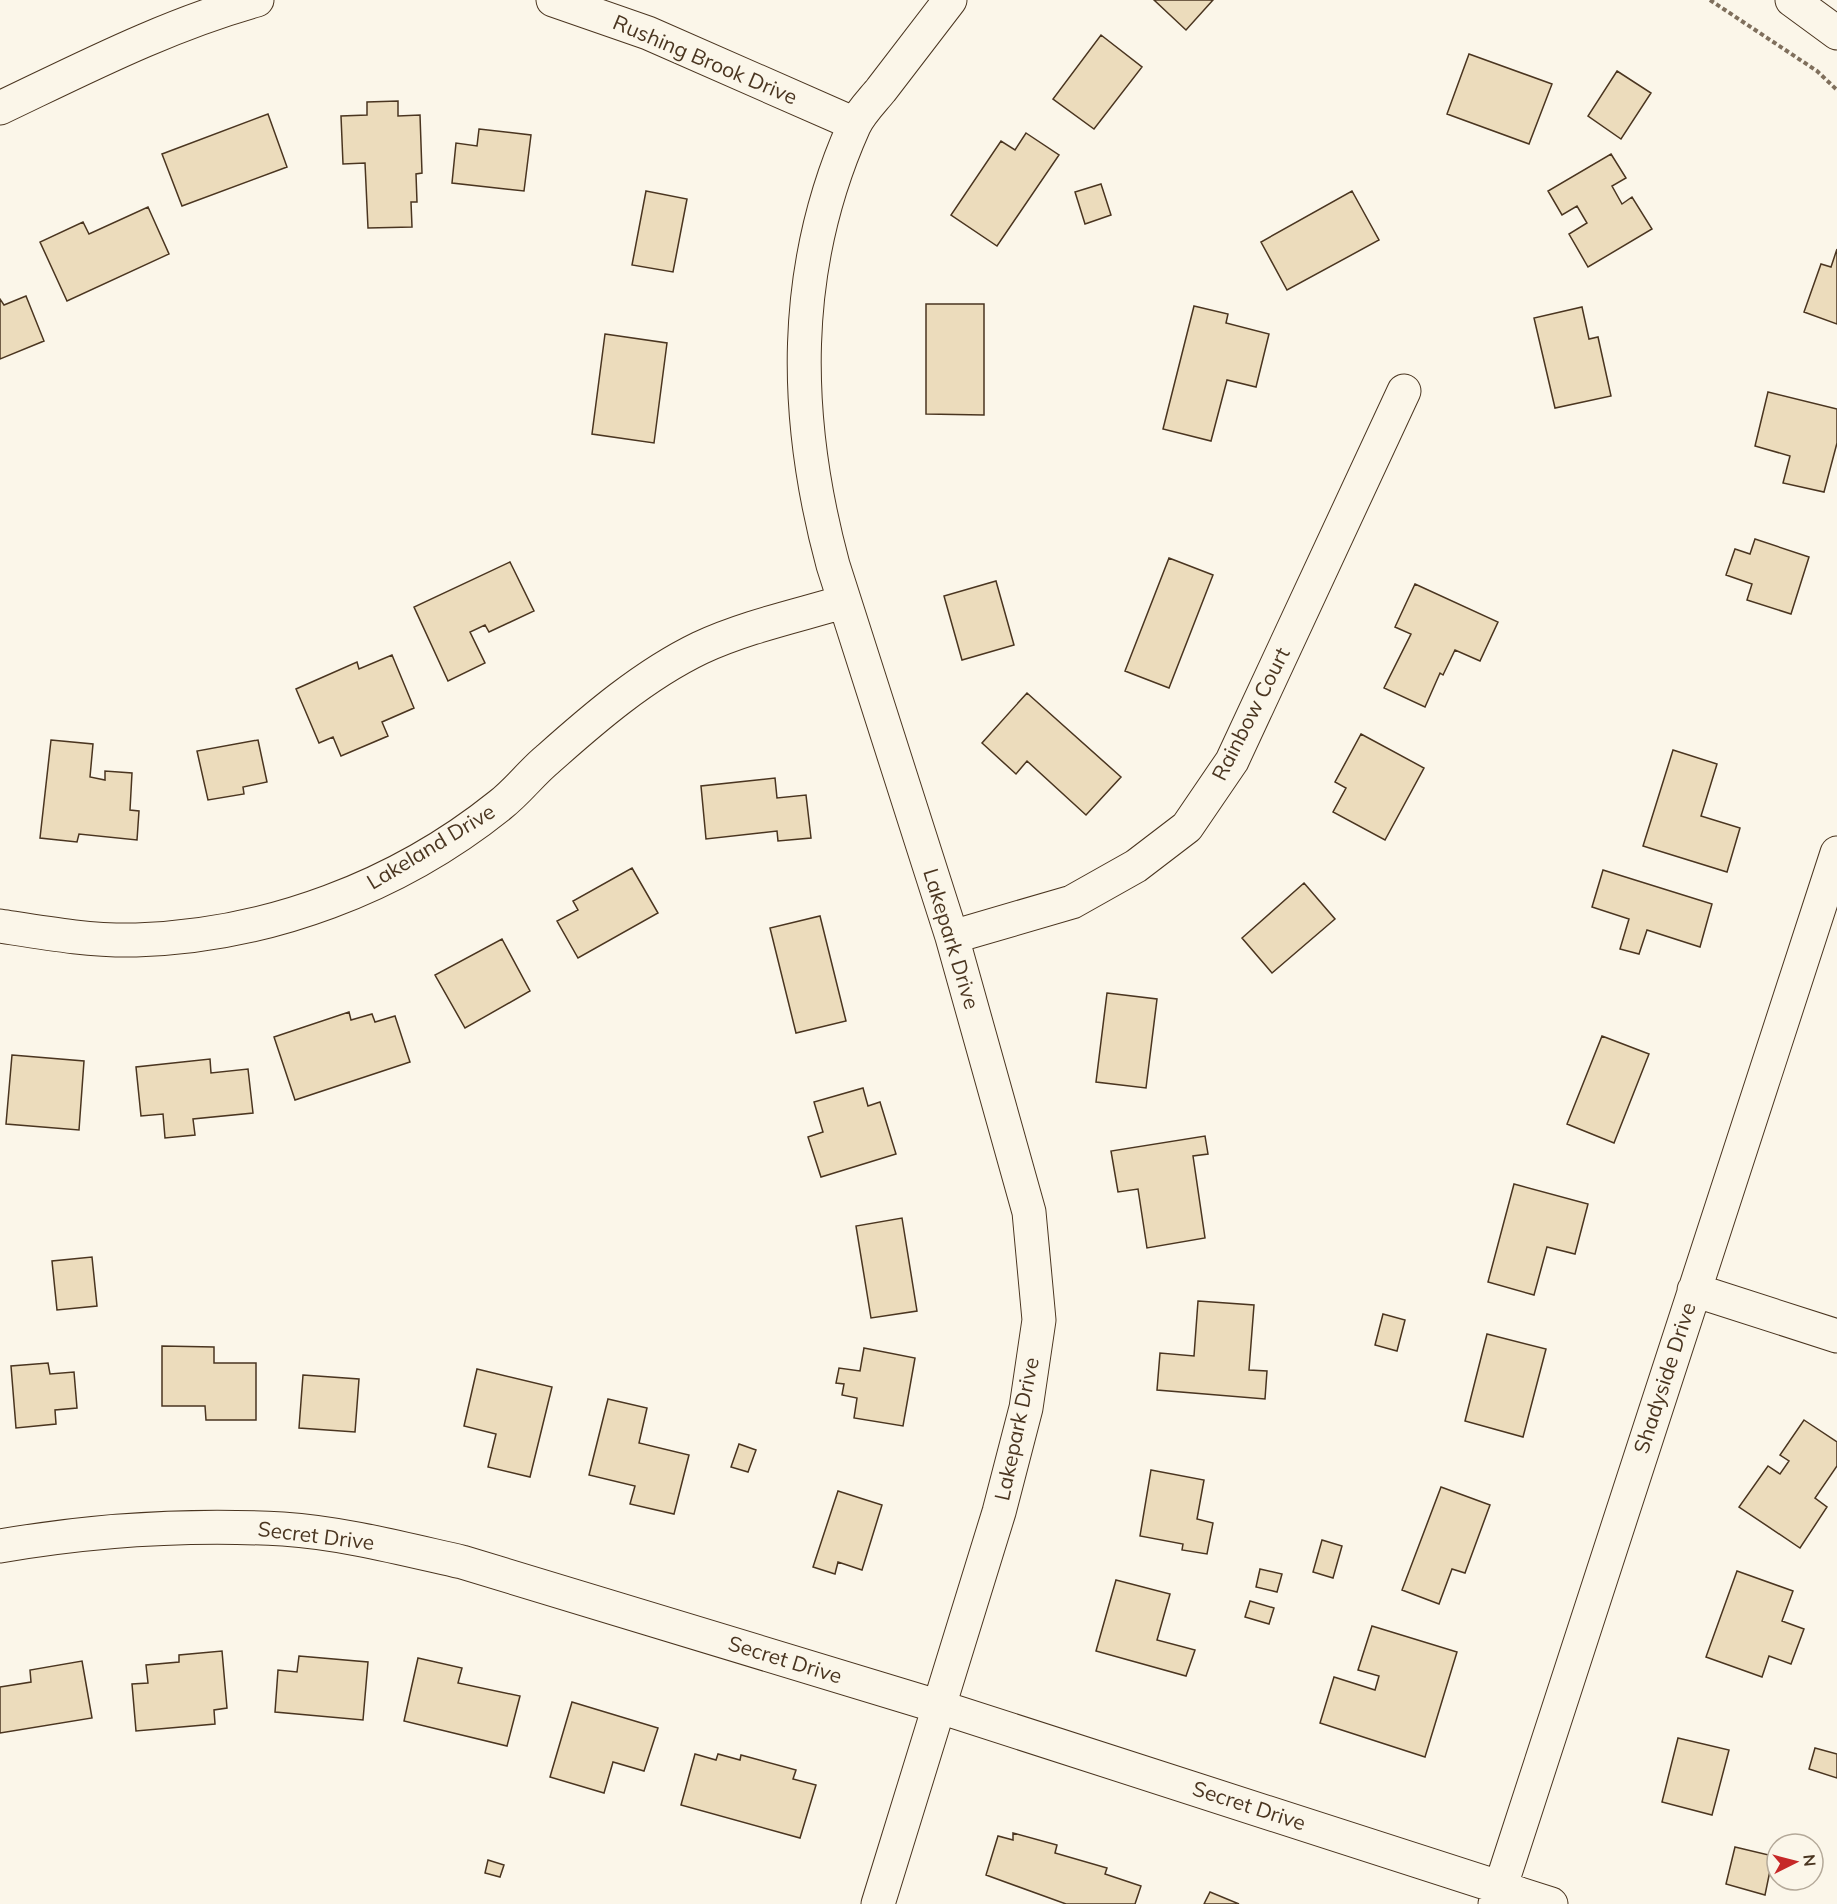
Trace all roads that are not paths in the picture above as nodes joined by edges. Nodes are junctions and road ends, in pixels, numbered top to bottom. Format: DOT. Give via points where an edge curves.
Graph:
graph roads {
  1 [pos="257,0"];
  2 [pos="553,0"];
  3 [pos="950,0"];
  4 [pos="1792,0"];
  5 [pos="1837,33"];
  6 [pos="0,108"];
  7 [pos="855,124"];
  8 [pos="1404,391"];
  9 [pos="843,602"];
  10 [pos="1837,854"];
  11 [pos="0,926"];
  12 [pos="952,937"];
  13 [pos="1694,1290"];
  14 [pos="1837,1336"];
  15 [pos="0,1546"];
  16 [pos="940,1707"];
  17 [pos="1498,1895"];
  18 [pos="878,1904"];
  19 [pos="1551,1904"];
  1 -- 6 [label="street" via="212,12 130,46"];
  2 -- 7 [label="street, Rushing Brook Drive" via="648,33"];
  3 -- 7 [label="street, Lakepark Drive"];
  4 -- 5 [label="street"];
  7 -- 9 [label="street, Lakepark Drive" via="826,206 810,277 802,347 805,429 818,508"];
  8 -- 12 [label="street, Rainbow Court" via="1232,761 1187,827 1136,866 1072,902"];
  9 -- 11 [label="street, Lakeland Drive" via="700,648 654,674 555,753 502,804 462,833 355,893 253,925 179,938 60,936"];
  9 -- 12 [label="street, Lakepark Drive"];
  10 -- 13 [label="street, Shadyside Drive"];
  12 -- 16 [label="street, Lakepark Drive" via="1029,1212 1039,1320 1026,1408"];
  13 -- 14 [label="street"];
  13 -- 17 [label="street, Shadyside Drive"];
  15 -- 16 [label="street, Secret Drive" via="114,1530 184,1528 284,1529 382,1544 462,1562"];
  16 -- 17 [label="street, Secret Drive"];
  16 -- 18 [label="street, Lakepark Drive"];
  17 -- 19 [label="street, Secret Drive"];
}
